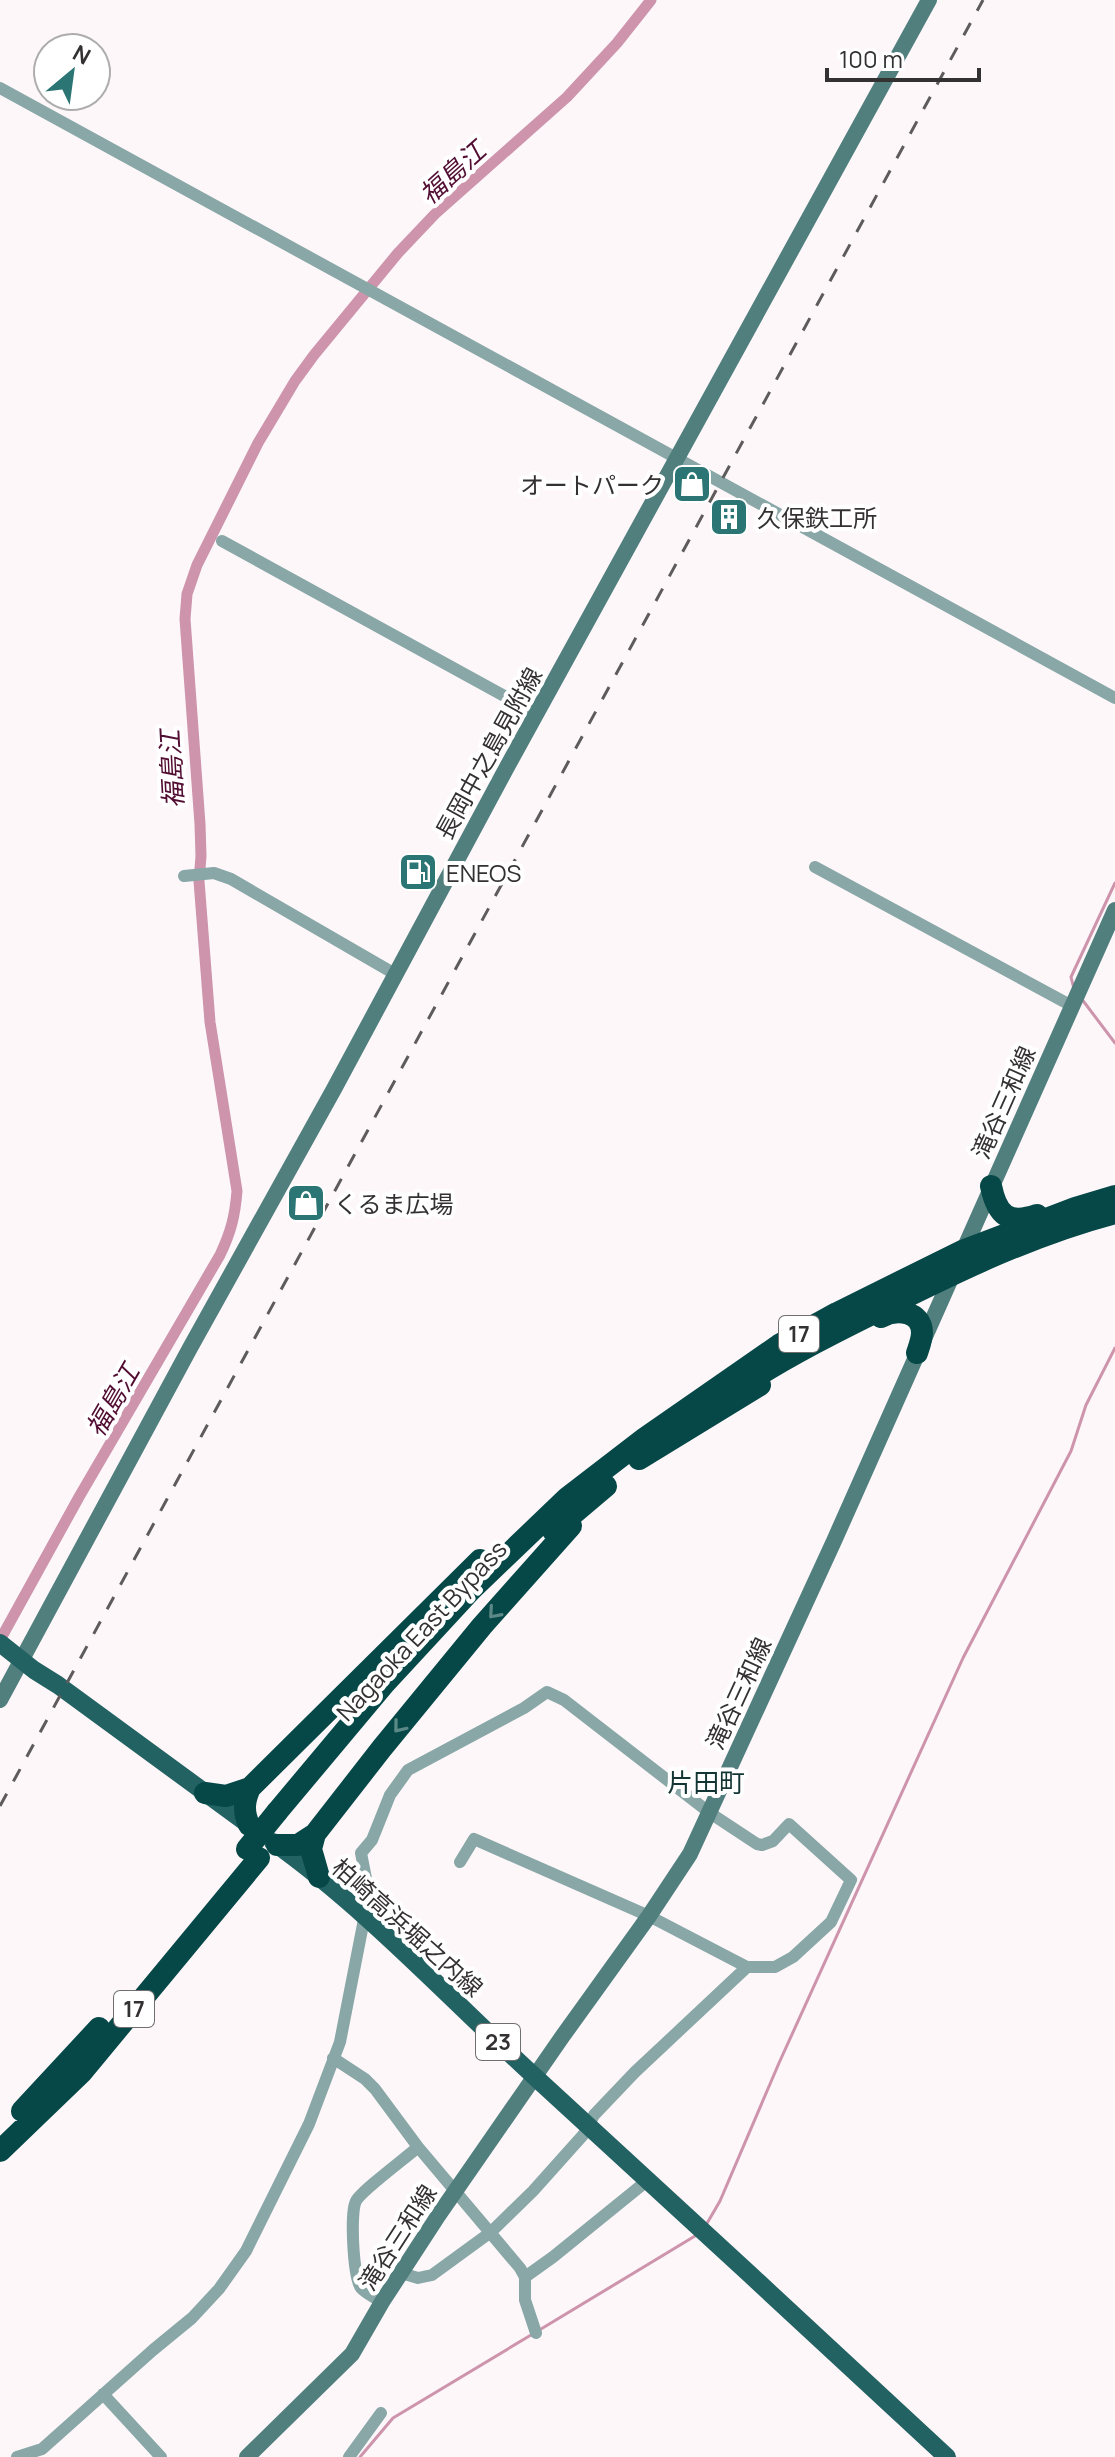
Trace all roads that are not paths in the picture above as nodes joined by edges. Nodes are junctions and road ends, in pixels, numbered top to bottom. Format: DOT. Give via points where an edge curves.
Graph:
graph roads {
  1 [pos="929,0"];
  2 [pos="0,88"];
  3 [pos="676,459"];
  4 [pos="222,541"];
  5 [pos="1115,698"];
  6 [pos="537,714"];
  7 [pos="815,867"];
  8 [pos="187,875"];
  9 [pos="1115,910"];
  10 [pos="395,974"];
  11 [pos="1072,1006"];
  12 [pos="991,1186"];
  13 [pos="1115,1190"];
  14 [pos="1115,1196"];
  15 [pos="1115,1213"];
  16 [pos="962,1251"];
  17 [pos="952,1274"];
  18 [pos="917,1353"];
  19 [pos="642,1448"];
  20 [pos="526,1546"];
  21 [pos="11,1651"];
  22 [pos="0,1700"];
  23 [pos="250,1788"];
  24 [pos="205,1793"];
  25 [pos="710,1813"];
  26 [pos="249,1825"];
  27 [pos="315,1834"];
  28 [pos="261,1851"];
  29 [pos="460,1862"];
  30 [pos="319,1877"];
  31 [pos="365,1916"];
  32 [pos="649,1916"];
  33 [pos="747,1967"];
  34 [pos="333,2058"];
  35 [pos="535,2077"];
  36 [pos="589,2124"];
  37 [pos="0,2131"];
  38 [pos="418,2147"];
  39 [pos="0,2151"];
  40 [pos="648,2180"];
  41 [pos="456,2190"];
  42 [pos="491,2232"];
  43 [pos="401,2273"];
  44 [pos="525,2277"];
  45 [pos="382,2302"];
  46 [pos="536,2333"];
  47 [pos="103,2394"];
  48 [pos="381,2413"];
  49 [pos="17,2457"];
  50 [pos="161,2457"];
  51 [pos="247,2457"];
  52 [pos="349,2457"];
  53 [pos="947,2457"];
  1 -- 3 [label="main road, 長岡中之島見附線"];
  2 -- 3 [label="street"];
  3 -- 5 [label="street"];
  3 -- 6 [label="main road, 長岡中之島見附線"];
  4 -- 6 [label="street"];
  6 -- 10 [label="main road, 長岡中之島見附線"];
  7 -- 11 [label="street"];
  8 -- 10 [label="street" via="214,873 231,879"];
  9 -- 11 [label="main road, 滝谷三和線"];
  10 -- 21 [label="main road, 長岡中之島見附線" via="190,1348"];
  11 -- 12 [label="main road, 滝谷三和線"];
  12 -- 13 [label="highway" via="999,1211 1020,1219"];
  12 -- 16 [label="main road, 滝谷三和線"];
  14 -- 16 [label="highway, 17"];
  15 -- 17 [label="highway, 17" via="1041,1236"];
  16 -- 17 [label="main road, 滝谷三和線"];
  16 -- 19 [label="highway, 17" via="779,1345"];
  17 -- 18 [label="main road, 滝谷三和線"];
  17 -- 19 [label="highway, 17" via="748,1382"];
  18 -- 19 [label="highway" via="922,1331 917,1320 903,1312 886,1314"];
  18 -- 25 [label="main road, 滝谷三和線"];
  19 -- 20 [label="highway, 17" via="621,1473"];
  19 -- 20 [label="highway" via="578,1480"];
  20 -- 23 [label="highway" via="442,1596"];
  20 -- 27 [label="highway, one-way" via="449,1667"];
  20 -- 28 [label="highway, Nagaoka East Bypass / 17" via="326,1763"];
  21 -- 22 [label="main road, 長岡中之島見附線"];
  21 -- 24 [label="main road, 柏崎高浜堀之内線 / 23"];
  23 -- 24 [label="highway" via="226,1796"];
  23 -- 26 [label="highway" via="244,1810"];
  24 -- 26 [label="main road, 柏崎高浜堀之内線 / 23"];
  25 -- 31 [label="street" via="547,1692 408,1770 361,1853 368,1889"];
  25 -- 32 [label="main road, 滝谷三和線"];
  25 -- 33 [label="street" via="762,1845 789,1824 851,1880 831,1922 793,1957 775,1967"];
  26 -- 28 [label="main road, 柏崎高浜堀之内線 / 23"];
  27 -- 28 [label="highway" via="298,1845"];
  27 -- 30 [label="highway" via="311,1849"];
  28 -- 30 [label="main road, 柏崎高浜堀之内線 / 23"];
  28 -- 37 [label="highway, Nagaoka East Bypass / 17"];
  28 -- 39 [label="highway, Nagaoka East Bypass / 17" via="82,2072"];
  29 -- 32 [label="street" via="474,1839"];
  30 -- 31 [label="main road, 柏崎高浜堀之内線 / 23"];
  31 -- 34 [label="street"];
  31 -- 35 [label="main road, 柏崎高浜堀之内線 / 23"];
  32 -- 33 [label="street"];
  32 -- 35 [label="main road, 滝谷三和線"];
  33 -- 36 [label="street" via="635,2072"];
  34 -- 38 [label="street" via="375,2089"];
  34 -- 47 [label="street" via="309,2124 246,2251 198,2312"];
  35 -- 36 [label="main road, 柏崎高浜堀之内線 / 23"];
  35 -- 41 [label="main road, 滝谷三和線"];
  36 -- 40 [label="main road, 柏崎高浜堀之内線 / 23"];
  36 -- 42 [label="street"];
  38 -- 41 [label="street"];
  38 -- 45 [label="street" via="355,2202 357,2278"];
  40 -- 44 [label="street"];
  40 -- 53 [label="main road, 柏崎高浜堀之内線 / 23"];
  41 -- 42 [label="street"];
  41 -- 43 [label="main road, 滝谷三和線"];
  42 -- 43 [label="street" via="432,2275"];
  42 -- 44 [label="street"];
  43 -- 45 [label="main road, 滝谷三和線"];
  44 -- 46 [label="street" via="525,2300"];
  45 -- 51 [label="main road, 滝谷三和線" via="343,2365"];
  47 -- 49 [label="street" via="42,2449"];
  47 -- 50 [label="street"];
  48 -- 52 [label="street"];
}
